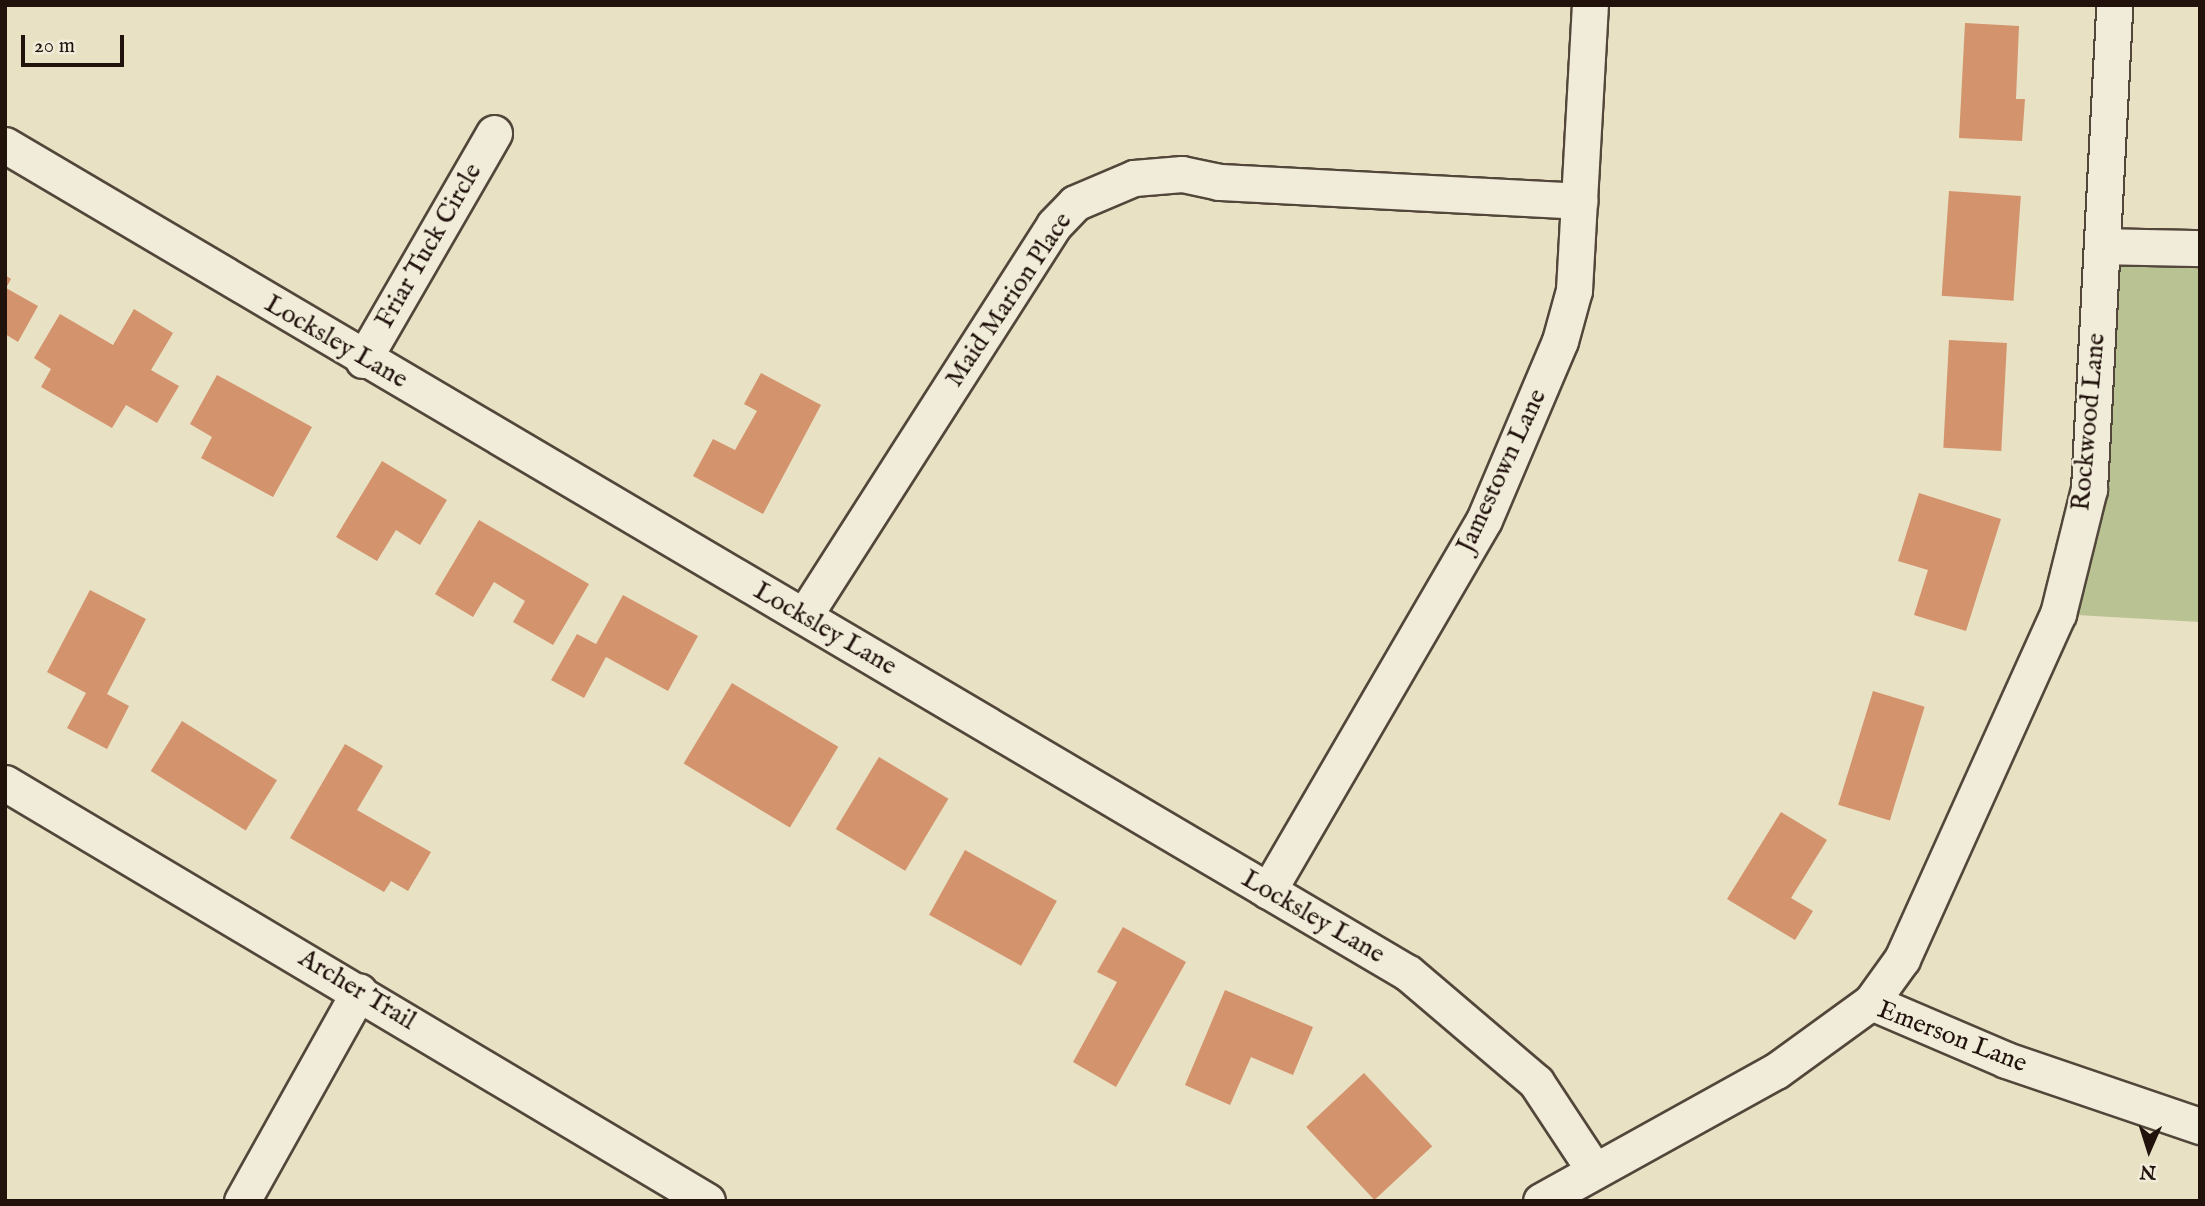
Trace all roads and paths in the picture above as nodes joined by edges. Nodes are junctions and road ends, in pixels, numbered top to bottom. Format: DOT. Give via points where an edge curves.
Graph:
graph roads {
  1 [pos="1590,5"];
  2 [pos="2114,5"];
  3 [pos="494,133"];
  4 [pos="5,145"];
  5 [pos="1580,201"];
  6 [pos="2102,246"];
  7 [pos="2200,248"];
  8 [pos="363,360"];
  9 [pos="804,616"];
  10 [pos="5,783"];
  11 [pos="1268,891"];
  12 [pos="359,992"];
  13 [pos="1871,1002"];
  14 [pos="2200,1126"];
  15 [pos="1594,1170"];
  16 [pos="242,1201"];
  17 [pos="707,1201"];
  18 [pos="1541,1201"];
  1 -- 5 [label="street, Jamestown Lane"];
  2 -- 6 [label="street, Rockwood Lane"];
  3 -- 8 [label="street, Friar Tuck Circle"];
  4 -- 8 [label="street, Locksley Lane"];
  5 -- 9 [label="street, Maid Marion Place" via="1219,182 1182,174 1133,178 1075,203 1055,225"];
  5 -- 11 [label="street, Jamestown Lane" via="1574,290 1560,341 1484,520"];
  6 -- 7 [label="street"];
  6 -- 13 [label="street, Rockwood Lane" via="2089,489 2059,614 1902,959"];
  8 -- 9 [label="street, Locksley Lane"];
  9 -- 11 [label="street, Locksley Lane"];
  10 -- 12 [label="street, Archer Trail"];
  11 -- 15 [label="street, Locksley Lane" via="1408,973 1486,1033 1536,1082"];
  12 -- 16 [label="street"];
  12 -- 17 [label="street, Archer Trail"];
  13 -- 14 [label="street, Emerson Lane" via="2006,1060"];
  13 -- 15 [label="street, Emerson Lane" via="1776,1071"];
  15 -- 18 [label="street, Emerson Lane"];
}
